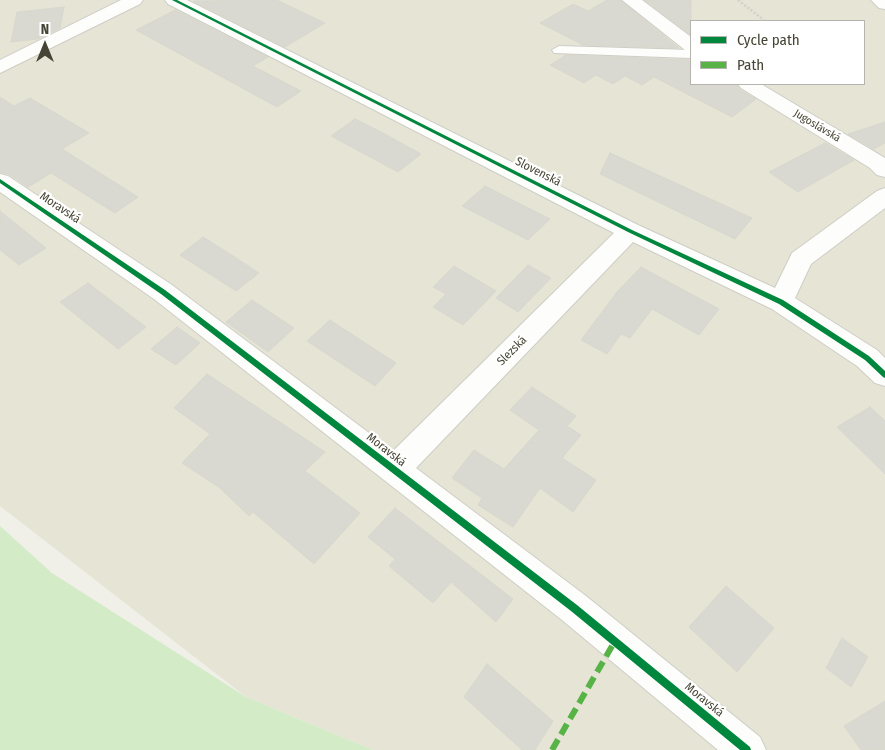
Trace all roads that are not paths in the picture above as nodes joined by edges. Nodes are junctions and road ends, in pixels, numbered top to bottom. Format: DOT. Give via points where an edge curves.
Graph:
graph roads {
  1 [pos="134,0"];
  2 [pos="174,0"];
  3 [pos="632,0"];
  4 [pos="880,0"];
  5 [pos="885,4"];
  6 [pos="690,45"];
  7 [pos="559,50"];
  8 [pos="690,54"];
  9 [pos="0,67"];
  10 [pos="750,85"];
  11 [pos="885,170"];
  12 [pos="0,181"];
  13 [pos="885,196"];
  14 [pos="630,231"];
  15 [pos="781,302"];
  16 [pos="885,375"];
  17 [pos="394,470"];
  18 [pos="747,750"];
  1 -- 9 [label="street"];
  2 -- 14 [label="street, Slovenská"];
  3 -- 6 [label="street"];
  4 -- 5 [label="street"];
  7 -- 8 [label="lane"];
  10 -- 11 [label="street, Jugoslávská"];
  12 -- 17 [label="street, Moravská" via="163,292"];
  13 -- 15 [label="street" via="801,259"];
  14 -- 15 [label="street, Slovenská"];
  14 -- 17 [label="street, Slezská"];
  15 -- 16 [label="street, Slovenská" via="867,358"];
  17 -- 18 [label="street, Moravská" via="574,608"];
}
